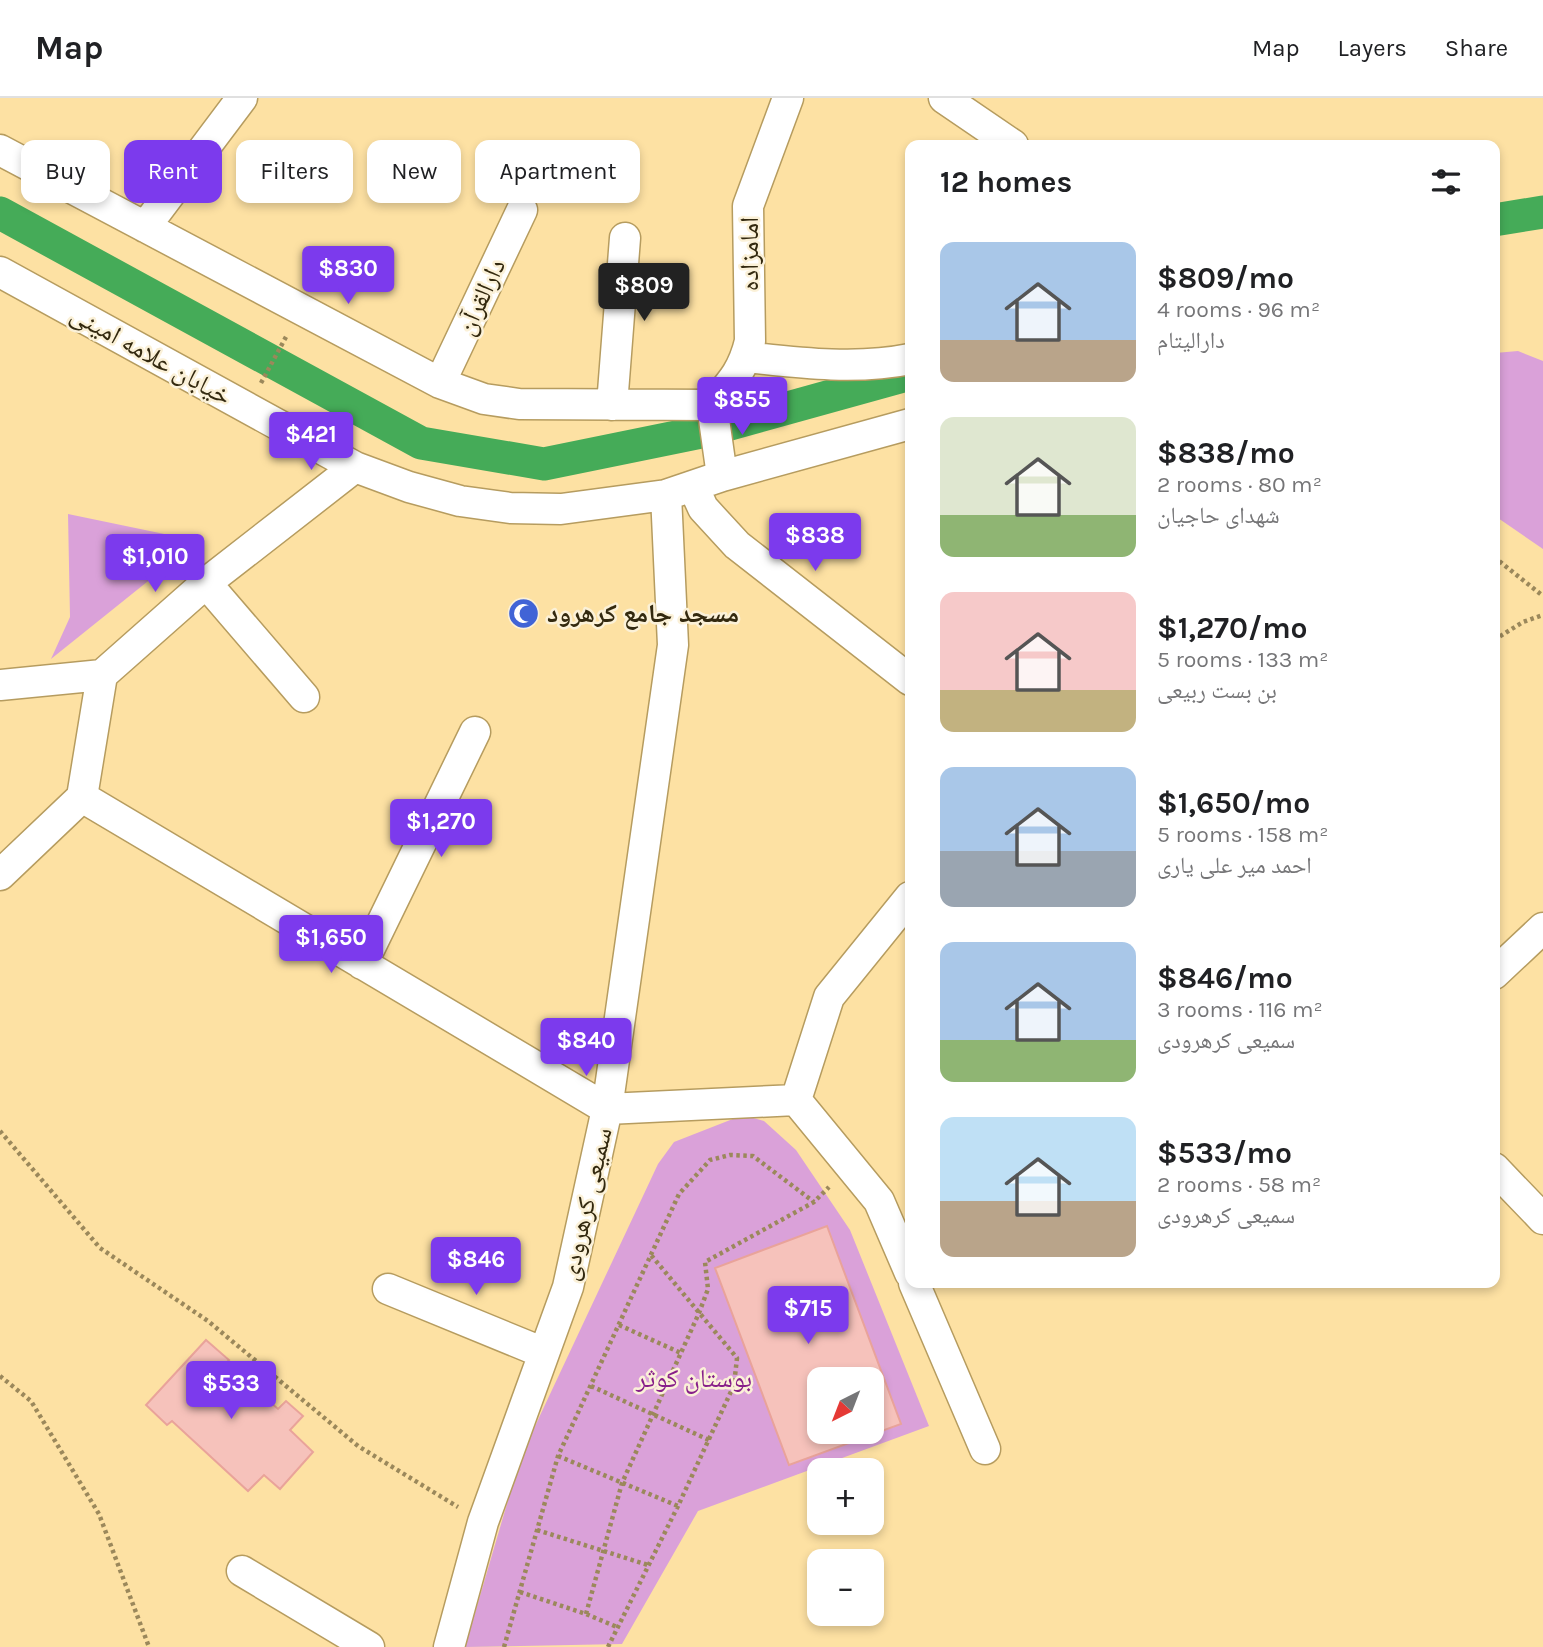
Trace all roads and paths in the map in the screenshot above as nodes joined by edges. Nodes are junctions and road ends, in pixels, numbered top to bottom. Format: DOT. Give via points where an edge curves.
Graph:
graph roads {
  1 [pos="242,98"];
  2 [pos="788,98"];
  3 [pos="944,98"];
  4 [pos="1006,140"];
  5 [pos="0,150"];
  6 [pos="522,210"];
  7 [pos="145,227"];
  8 [pos="625,238"];
  9 [pos="0,272"];
  10 [pos="284,341"];
  11 [pos="746,357"];
  12 [pos="905,360"];
  13 [pos="440,383"];
  14 [pos="260,385"];
  15 [pos="612,405"];
  16 [pos="712,405"];
  17 [pos="905,425"];
  18 [pos="355,467"];
  19 [pos="722,477"];
  20 [pos="679,490"];
  21 [pos="1500,561"];
  22 [pos="206,583"];
  23 [pos="1543,596"];
  24 [pos="1543,615"];
  25 [pos="1500,636"];
  26 [pos="102,675"];
  27 [pos="905,676"];
  28 [pos="0,685"];
  29 [pos="304,697"];
  30 [pos="475,733"];
  31 [pos="82,797"];
  32 [pos="0,875"];
  33 [pos="905,908"];
  34 [pos="1543,928"];
  35 [pos="362,964"];
  36 [pos="1500,968"];
  37 [pos="796,1100"];
  38 [pos="607,1109"];
  39 [pos="0,1131"];
  40 [pos="1500,1174"];
  41 [pos="1543,1219"];
  42 [pos="651,1255"];
  43 [pos="905,1261"];
  44 [pos="916,1288"];
  45 [pos="388,1289"];
  46 [pos="699,1313"];
  47 [pos="619,1325"];
  48 [pos="544,1353"];
  49 [pos="681,1353"];
  50 [pos="0,1376"];
  51 [pos="591,1386"];
  52 [pos="653,1415"];
  53 [pos="709,1440"];
  54 [pos="985,1449"];
  55 [pos="558,1456"];
  56 [pos="622,1483"];
  57 [pos="678,1506"];
  58 [pos="483,1522"];
  59 [pos="537,1530"];
  60 [pos="603,1551"];
  61 [pos="648,1566"];
  62 [pos="242,1572"];
  63 [pos="520,1592"];
  64 [pos="586,1614"];
  65 [pos="617,1627"];
  66 [pos="149,1647"];
  67 [pos="369,1647"];
  68 [pos="449,1647"];
  69 [pos="504,1647"];
  70 [pos="608,1647"];
  1 -- 7 [label="street"];
  2 -- 11 [label="street, امامزاده" via="748,206 750,341"];
  3 -- 4 [label="street"];
  5 -- 7 [label="street"];
  6 -- 13 [label="street, دارالقرآن"];
  7 -- 13 [label="street"];
  8 -- 15 [label="street"];
  9 -- 18 [label="street, خیابان علامه امینی"];
  10 -- 14 [label="path"];
  11 -- 12 [label="street" via="821,364"];
  11 -- 16 [label="street, امامزاده" via="739,373"];
  13 -- 15 [label="street" via="484,399 519,404"];
  15 -- 16 [label="street"];
  16 -- 19 [label="street"];
  17 -- 19 [label="street, خیابان علامه امینی"];
  18 -- 20 [label="street, خیابان علامه امینی" via="460,501 510,508 561,509"];
  18 -- 22 [label="street"];
  19 -- 20 [label="street, خیابان علامه امینی"];
  20 -- 27 [label="street" via="737,545"];
  20 -- 38 [label="street, سمیعی کرهرودی" via="673,645"];
  21 -- 23 [label="path"];
  22 -- 26 [label="street"];
  22 -- 29 [label="street"];
  24 -- 25 [label="path"];
  26 -- 28 [label="street"];
  26 -- 31 [label="street"];
  30 -- 35 [label="street"];
  31 -- 32 [label="street"];
  31 -- 35 [label="street"];
  33 -- 37 [label="street" via="829,997"];
  34 -- 36 [label="street"];
  35 -- 38 [label="street"];
  37 -- 38 [label="street"];
  37 -- 43 [label="street" via="879,1201"];
  38 -- 48 [label="street, سمیعی کرهرودی" via="568,1287"];
  39 -- 58 [label="path" via="100,1248 208,1321 358,1446"];
  40 -- 41 [label="street"];
  42 -- 46 [label="path"];
  42 -- 46 [label="path" via="679,1194 710,1160 752,1156 814,1202 705,1262 708,1289"];
  42 -- 47 [label="path"];
  44 -- 54 [label="street"];
  45 -- 48 [label="street"];
  46 -- 49 [label="path"];
  46 -- 53 [label="path" via="737,1358 734,1385"];
  47 -- 49 [label="path"];
  47 -- 51 [label="path"];
  48 -- 58 [label="street, سمیعی کرهرودی"];
  49 -- 52 [label="path"];
  50 -- 66 [label="path" via="31,1401 99,1514"];
  51 -- 52 [label="path"];
  51 -- 55 [label="path"];
  52 -- 53 [label="path"];
  52 -- 56 [label="path"];
  53 -- 57 [label="path"];
  55 -- 56 [label="path"];
  55 -- 59 [label="path"];
  56 -- 57 [label="path"];
  56 -- 60 [label="path"];
  57 -- 61 [label="path"];
  58 -- 68 [label="street, سمیعی کرهرودی"];
  59 -- 60 [label="path"];
  59 -- 63 [label="path"];
  60 -- 61 [label="path"];
  60 -- 64 [label="path"];
  61 -- 65 [label="path"];
  62 -- 67 [label="street"];
  63 -- 64 [label="path"];
  63 -- 69 [label="path"];
  64 -- 65 [label="path"];
  65 -- 70 [label="path"];
}
